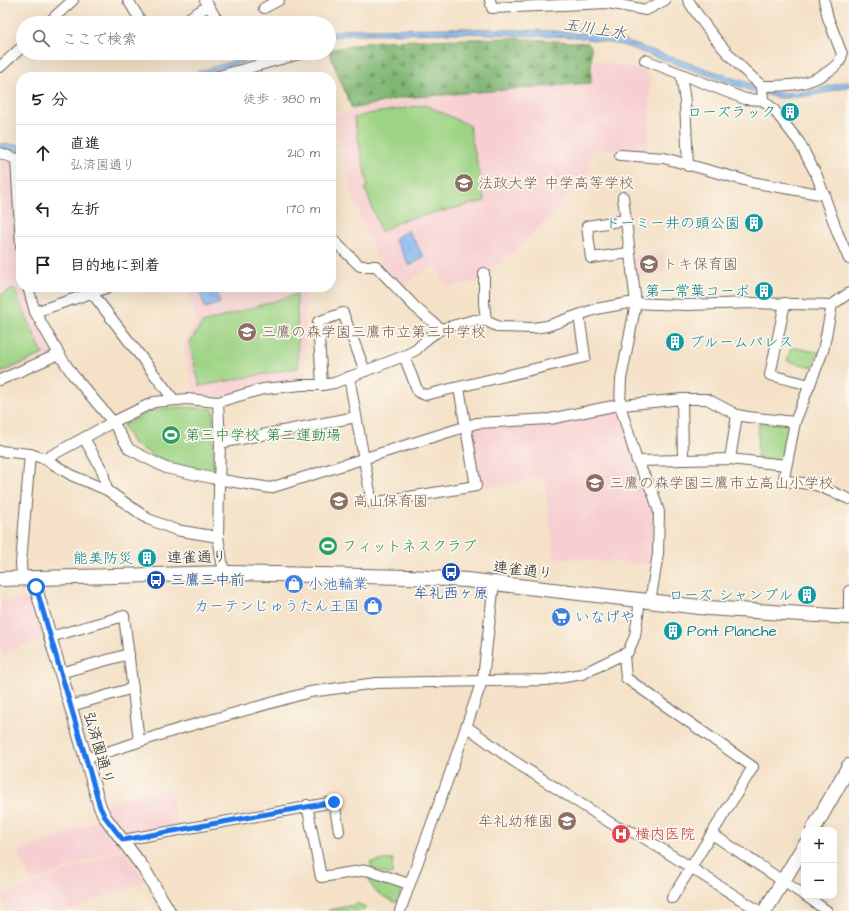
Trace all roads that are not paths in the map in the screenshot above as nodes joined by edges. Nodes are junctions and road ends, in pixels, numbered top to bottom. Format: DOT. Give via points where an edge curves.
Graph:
graph roads {
  1 [pos="73,0"];
  2 [pos="279,0"];
  3 [pos="490,0"];
  4 [pos="665,0"];
  5 [pos="688,0"];
  6 [pos="824,0"];
  7 [pos="133,2"];
  8 [pos="206,3"];
  9 [pos="652,3"];
  10 [pos="264,7"];
  11 [pos="56,16"];
  12 [pos="139,16"];
  13 [pos="190,16"];
  14 [pos="214,16"];
  15 [pos="16,52"];
  16 [pos="278,60"];
  17 [pos="645,60"];
  18 [pos="0,67"];
  19 [pos="236,72"];
  20 [pos="681,74"];
  21 [pos="763,93"];
  22 [pos="0,153"];
  23 [pos="620,155"];
  24 [pos="16,157"];
  25 [pos="688,166"];
  26 [pos="824,195"];
  27 [pos="623,197"];
  28 [pos="625,220"];
  29 [pos="336,243"];
  30 [pos="629,253"];
  31 [pos="849,259"];
  32 [pos="484,273"];
  33 [pos="29,292"];
  34 [pos="95,292"];
  35 [pos="92,293"];
  36 [pos="849,294"];
  37 [pos="636,303"];
  38 [pos="785,303"];
  39 [pos="832,304"];
  40 [pos="35,312"];
  41 [pos="579,315"];
  42 [pos="486,321"];
  43 [pos="441,329"];
  44 [pos="59,354"];
  45 [pos="404,356"];
  46 [pos="364,371"];
  47 [pos="349,378"];
  48 [pos="0,380"];
  49 [pos="810,385"];
  50 [pos="322,386"];
  51 [pos="459,388"];
  52 [pos="682,399"];
  53 [pos="174,400"];
  54 [pos="218,402"];
  55 [pos="620,405"];
  56 [pos="737,415"];
  57 [pos="356,417"];
  58 [pos="113,422"];
  59 [pos="795,422"];
  60 [pos="466,426"];
  61 [pos="84,438"];
  62 [pos="220,443"];
  63 [pos="0,451"];
  64 [pos="30,454"];
  65 [pos="364,457"];
  66 [pos="730,458"];
  67 [pos="45,459"];
  68 [pos="683,460"];
  69 [pos="637,461"];
  70 [pos="786,465"];
  71 [pos="219,479"];
  72 [pos="107,490"];
  73 [pos="849,498"];
  74 [pos="218,537"];
  75 [pos="224,573"];
  76 [pos="0,579"];
  77 [pos="27,579"];
  78 [pos="494,583"];
  79 [pos="849,591"];
  80 [pos="645,601"];
  81 [pos="849,609"];
  82 [pos="849,617"];
  83 [pos="50,637"];
  84 [pos="129,654"];
  85 [pos="624,655"];
  86 [pos="60,673"];
  87 [pos="481,682"];
  88 [pos="133,688"];
  89 [pos="70,706"];
  90 [pos="466,726"];
  91 [pos="139,742"];
  92 [pos="85,759"];
  93 [pos="849,766"];
  94 [pos="307,806"];
  95 [pos="816,827"];
  96 [pos="339,831"];
  97 [pos="712,834"];
  98 [pos="123,840"];
  99 [pos="801,851"];
  100 [pos="691,866"];
  101 [pos="784,881"];
  102 [pos="409,884"];
  103 [pos="801,892"];
  104 [pos="672,898"];
  105 [pos="810,899"];
  106 [pos="169,911"];
  107 [pos="400,911"];
  108 [pos="759,911"];
  109 [pos="765,911"];
  110 [pos="827,911"];
  1 -- 11 [label="street"];
  2 -- 10 [label="street"];
  3 -- 9 [label="street" via="492,8 608,3 646,10"];
  4 -- 9 [label="street"];
  5 -- 21 [label="street" via="737,64"];
  6 -- 21 [label="street" via="842,54 838,64 815,80"];
  7 -- 12 [label="street"];
  8 -- 13 [label="street"];
  8 -- 14 [label="street"];
  15 -- 18 [label="street"];
  16 -- 19 [label="street"];
  17 -- 20 [label="street"];
  20 -- 21 [label="street" via="745,99"];
  20 -- 25 [label="street"];
  21 -- 26 [label="street" via="799,142"];
  22 -- 24 [label="street"];
  23 -- 25 [label="street" via="658,157"];
  25 -- 26 [label="street" via="751,182"];
  26 -- 31 [label="street"];
  27 -- 28 [label="street"];
  28 -- 30 [label="street"];
  28 -- 30 [label="street" via="587,226 592,258"];
  29 -- 43 [label="street" via="360,266 376,266 415,307"];
  30 -- 37 [label="street"];
  32 -- 42 [label="street"];
  33 -- 40 [label="street"];
  34 -- 35 [label="street"];
  35 -- 40 [label="street"];
  35 -- 53 [label="street"];
  36 -- 39 [label="street"];
  37 -- 38 [label="street"];
  37 -- 41 [label="street" via="612,305"];
  37 -- 55 [label="street" via="621,380"];
  38 -- 39 [label="street"];
  38 -- 49 [label="street" via="770,375"];
  39 -- 49 [label="street" via="823,351"];
  40 -- 44 [label="street"];
  41 -- 42 [label="street" via="533,328 499,327"];
  41 -- 51 [label="street" via="585,357"];
  42 -- 43 [label="street" via="474,320"];
  43 -- 45 [label="street" via="416,350"];
  44 -- 48 [label="street"];
  44 -- 58 [label="street" via="73,375"];
  45 -- 46 [label="street"];
  45 -- 51 [label="street" via="418,392 425,395"];
  46 -- 47 [label="street"];
  46 -- 50 [label="street" via="343,313 318,322"];
  47 -- 50 [label="street"];
  47 -- 57 [label="street"];
  49 -- 59 [label="street"];
  50 -- 54 [label="street" via="302,385 263,389"];
  51 -- 60 [label="street"];
  52 -- 55 [label="street"];
  52 -- 56 [label="street" via="707,399"];
  52 -- 68 [label="street"];
  53 -- 54 [label="street"];
  53 -- 58 [label="street" via="154,402"];
  54 -- 62 [label="street"];
  55 -- 60 [label="street" via="550,419 477,423"];
  55 -- 69 [label="street"];
  56 -- 59 [label="street"];
  56 -- 66 [label="street"];
  57 -- 62 [label="street"];
  57 -- 65 [label="street"];
  58 -- 61 [label="street"];
  58 -- 71 [label="street" via="129,449 166,468"];
  59 -- 70 [label="street"];
  60 -- 65 [label="street"];
  60 -- 65 [label="street" via="476,486 372,503"];
  61 -- 67 [label="street"];
  61 -- 72 [label="street" via="103,472"];
  62 -- 71 [label="street"];
  63 -- 64 [label="street"];
  64 -- 67 [label="street"];
  64 -- 77 [label="street" via="21,563"];
  65 -- 71 [label="street" via="270,488"];
  66 -- 68 [label="street"];
  66 -- 70 [label="street"];
  67 -- 72 [label="street" via="73,476"];
  68 -- 69 [label="street"];
  69 -- 80 [label="street" via="653,493 659,512 659,549"];
  70 -- 73 [label="street" via="784,478 787,481 816,486"];
  71 -- 74 [label="street"];
  72 -- 74 [label="street" via="148,519 176,530"];
  74 -- 75 [label="street"];
  75 -- 77 [label="main road, 連雀通り"];
  75 -- 78 [label="main road, 連雀通り" via="408,577"];
  76 -- 77 [label="main road, 連雀通り"];
  77 -- 83 [label="street, 弘済園通り"];
  78 -- 80 [label="main road, 連雀通り"];
  78 -- 87 [label="street"];
  79 -- 81 [label="street"];
  80 -- 82 [label="main road, 連雀通り"];
  80 -- 85 [label="street" via="633,642"];
  83 -- 84 [label="street" via="124,616"];
  83 -- 86 [label="street, 弘済園通り"];
  84 -- 86 [label="street"];
  84 -- 88 [label="street"];
  85 -- 87 [label="street" via="574,676 547,680"];
  85 -- 97 [label="street" via="626,678 753,767"];
  86 -- 89 [label="street, 弘済園通り"];
  87 -- 90 [label="street"];
  87 -- 91 [label="street" via="376,683 310,692"];
  88 -- 89 [label="street"];
  88 -- 91 [label="street"];
  89 -- 92 [label="street, 弘済園通り"];
  90 -- 100 [label="street" via="512,760 617,827 638,834"];
  90 -- 102 [label="street"];
  91 -- 92 [label="street"];
  92 -- 98 [label="street, 弘済園通り" via="103,813"];
  93 -- 95 [label="main road"];
  94 -- 96 [label="street" via="334,802"];
  94 -- 98 [label="street"];
  94 -- 102 [label="street" via="321,877 367,870"];
  97 -- 100 [label="street"];
  97 -- 101 [label="street"];
  98 -- 106 [label="street, 弘済園通り"];
  99 -- 101 [label="main road"];
  100 -- 104 [label="street"];
  100 -- 108 [label="street"];
  101 -- 103 [label="street"];
  101 -- 109 [label="main road"];
  102 -- 107 [label="street"];
  105 -- 110 [label="street"];
}
